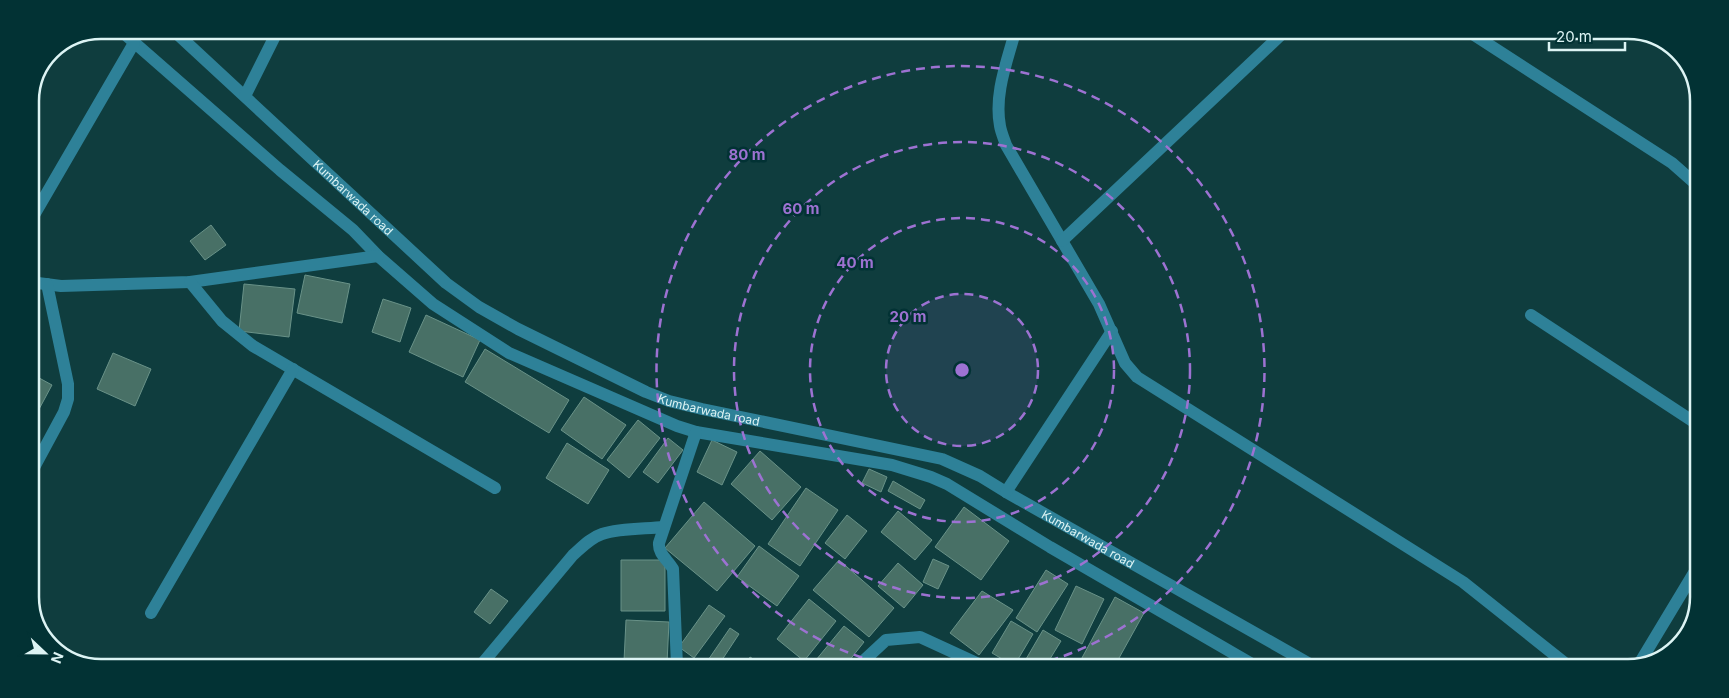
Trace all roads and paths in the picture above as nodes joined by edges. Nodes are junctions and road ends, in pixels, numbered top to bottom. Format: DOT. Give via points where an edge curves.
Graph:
graph roads {
  1 [pos="130,39"];
  2 [pos="183,39"];
  3 [pos="274,39"];
  4 [pos="1013,39"];
  5 [pos="1277,39"];
  6 [pos="1480,39"];
  7 [pos="134,43"];
  8 [pos="245,96"];
  9 [pos="1690,179"];
  10 [pos="39,207"];
  11 [pos="1062,241"];
  12 [pos="378,256"];
  13 [pos="190,282"];
  14 [pos="39,283"];
  15 [pos="47,284"];
  16 [pos="1531,315"];
  17 [pos="1112,331"];
  18 [pos="293,369"];
  19 [pos="1690,420"];
  20 [pos="696,432"];
  21 [pos="39,458"];
  22 [pos="495,488"];
  23 [pos="1006,492"];
  24 [pos="664,527"];
  25 [pos="1690,581"];
  26 [pos="151,613"];
  27 [pos="1643,657"];
  28 [pos="486,659"];
  29 [pos="677,659"];
  30 [pos="866,659"];
  31 [pos="969,659"];
  32 [pos="1243,659"];
  33 [pos="1301,659"];
  34 [pos="1560,659"];
  1 -- 7 [label="street, Kumbarwada road"];
  2 -- 8 [label="street, Kumbarwada road"];
  3 -- 8 [label="street"];
  4 -- 11 [label="street" via="1000,92 1000,127 1006,145"];
  5 -- 11 [label="street"];
  6 -- 9 [label="street" via="1672,163"];
  7 -- 10 [label="street"];
  7 -- 12 [label="street, Kumbarwada road" via="354,230"];
  8 -- 23 [label="street, Kumbarwada road" via="446,283 518,329 646,392 669,400 942,459"];
  11 -- 17 [label="street"];
  12 -- 13 [label="street"];
  12 -- 20 [label="street, Kumbarwada road" via="432,304 509,353"];
  13 -- 15 [label="street"];
  13 -- 18 [label="street" via="232,330"];
  14 -- 15 [label="street"];
  15 -- 21 [label="street" via="68,384 68,399"];
  16 -- 19 [label="street"];
  17 -- 23 [label="street"];
  17 -- 34 [label="street" via="1125,363 1137,377 1463,582"];
  18 -- 22 [label="street"];
  18 -- 26 [label="street"];
  20 -- 24 [label="street"];
  20 -- 32 [label="street, Kumbarwada road" via="892,466 931,477"];
  23 -- 33 [label="street, Kumbarwada road"];
  24 -- 28 [label="street" via="616,531 588,541"];
  24 -- 29 [label="street" via="658,548 673,569"];
  25 -- 27 [label="street"];
  30 -- 31 [label="street" via="886,640 920,636"];
}
